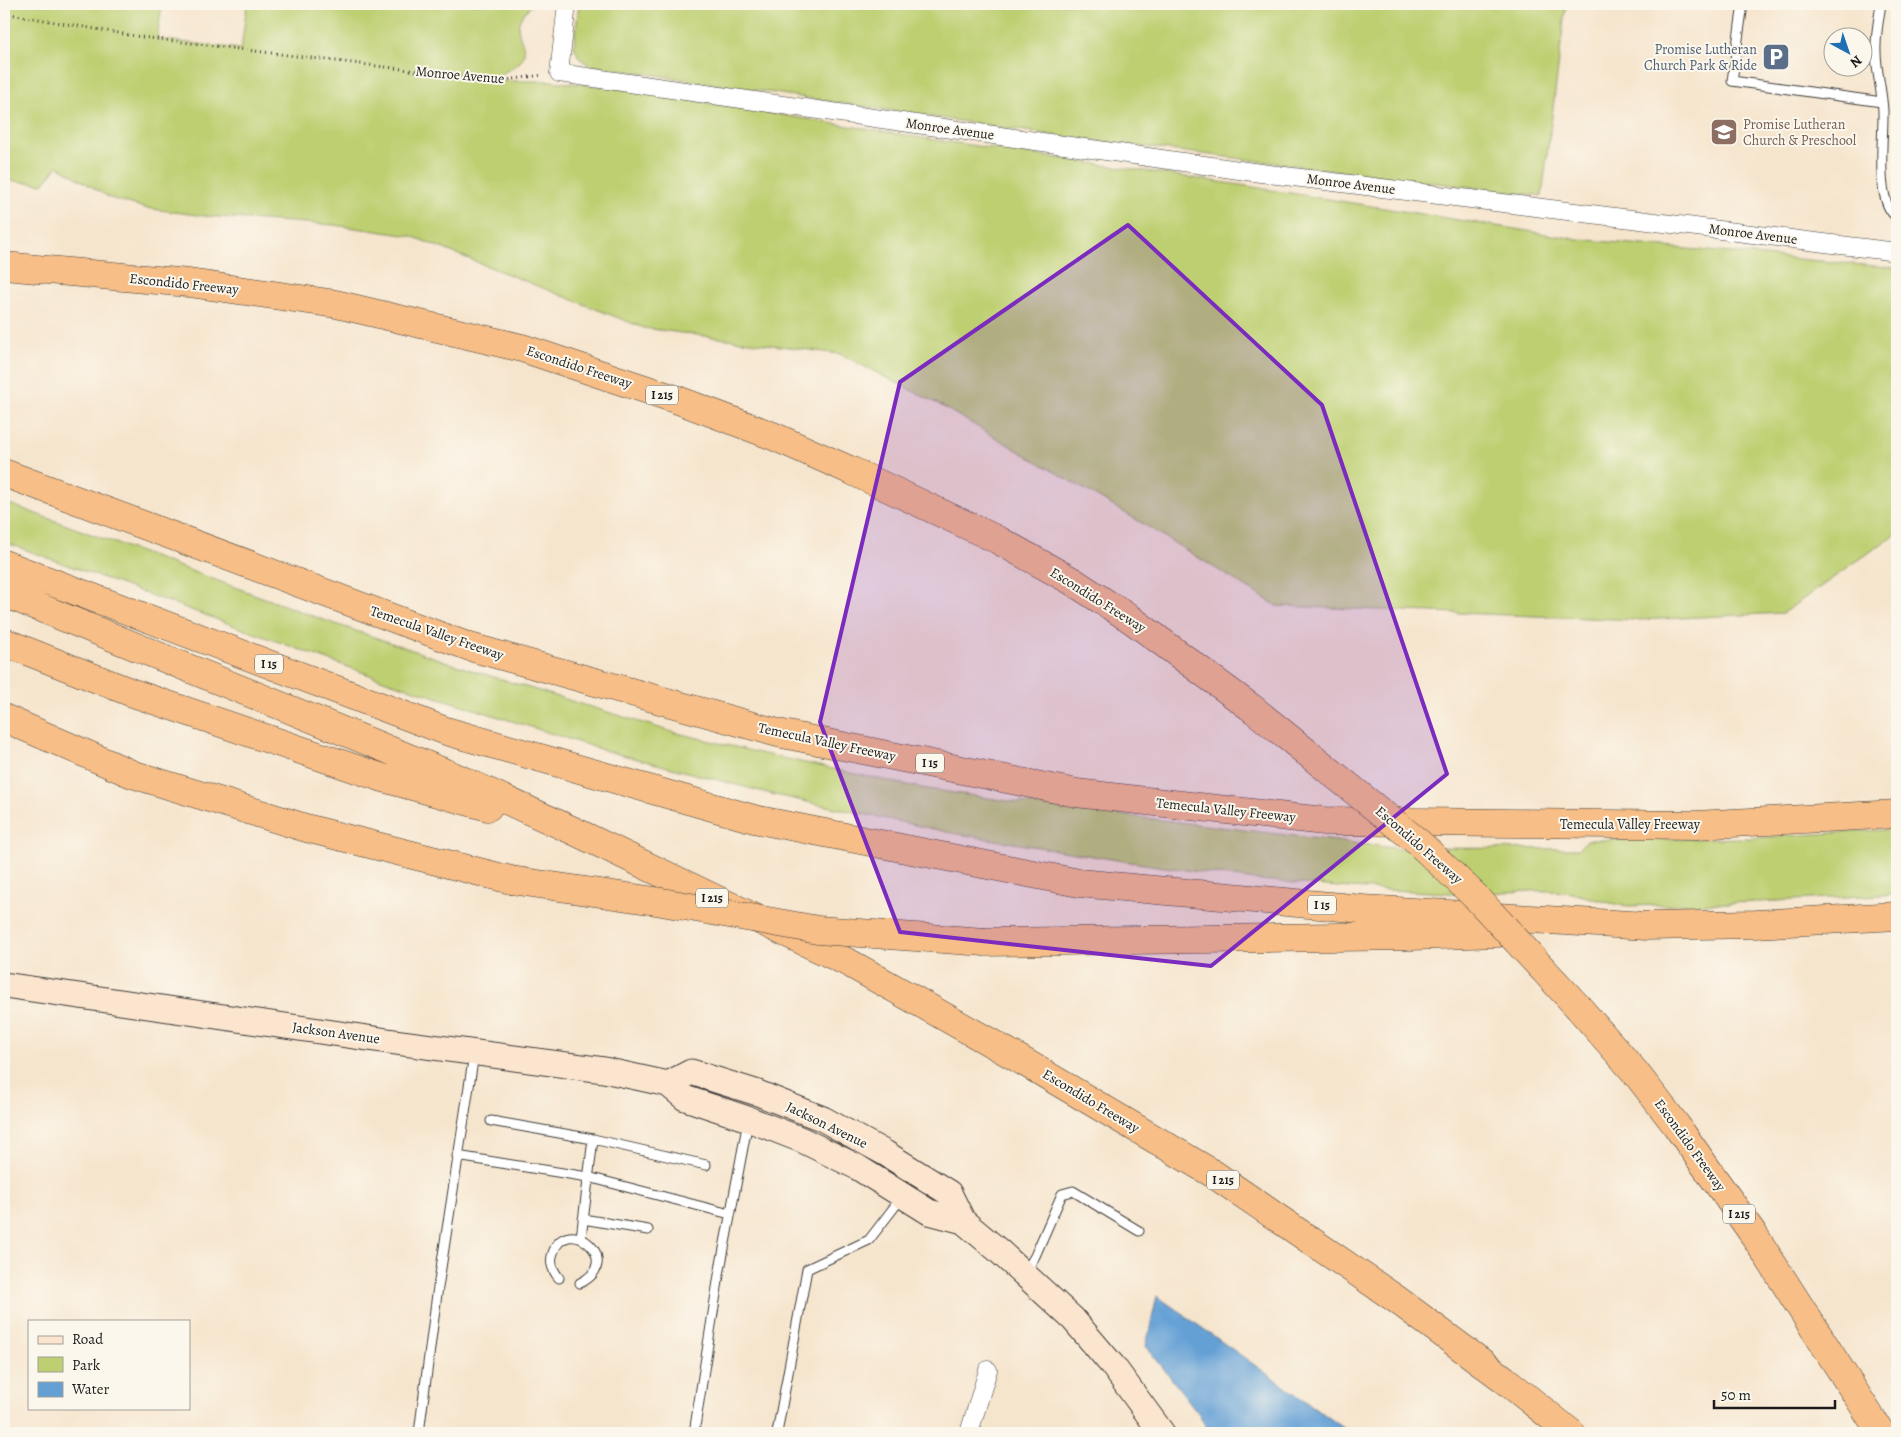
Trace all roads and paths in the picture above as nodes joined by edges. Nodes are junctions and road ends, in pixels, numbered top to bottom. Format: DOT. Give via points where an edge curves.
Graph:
graph roads {
  1 [pos="567,4"];
  2 [pos="1743,4"];
  3 [pos="1881,4"];
  4 [pos="4,13"];
  5 [pos="559,73"];
  6 [pos="1882,102"];
  7 [pos="1897,217"];
  8 [pos="1897,252"];
  9 [pos="4,266"];
  10 [pos="4,472"];
  11 [pos="4,564"];
  12 [pos="4,593"];
  13 [pos="4,642"];
  14 [pos="4,718"];
  15 [pos="1897,814"];
  16 [pos="574,831"];
  17 [pos="1897,916"];
  18 [pos="1646,926"];
  19 [pos="4,985"];
  20 [pos="474,1051"];
  21 [pos="668,1084"];
  22 [pos="748,1119"];
  23 [pos="491,1121"];
  24 [pos="593,1139"];
  25 [pos="457,1156"];
  26 [pos="706,1165"];
  27 [pos="914,1170"];
  28 [pos="588,1176"];
  29 [pos="904,1195"];
  30 [pos="730,1214"];
  31 [pos="583,1219"];
  32 [pos="963,1221"];
  33 [pos="648,1230"];
  34 [pos="1139,1231"];
  35 [pos="581,1238"];
  36 [pos="1024,1274"];
  37 [pos="559,1278"];
  38 [pos="580,1282"];
  39 [pos="988,1370"];
  40 [pos="1878,1428"];
  41 [pos="419,1433"];
  42 [pos="694,1433"];
  43 [pos="777,1433"];
  44 [pos="969,1433"];
  45 [pos="1162,1433"];
  46 [pos="1571,1433"];
  1 -- 5 [label="street"];
  2 -- 6 [label="lane" via="1732,81"];
  3 -- 6 [label="lane" via="1876,47"];
  4 -- 5 [label="path, Monroe Avenue" via="149,38 499,81"];
  5 -- 8 [label="street, Monroe Avenue" via="1252,172"];
  6 -- 7 [label="lane" via="1882,170 1886,202"];
  9 -- 40 [label="highway, Escondido Freeway / I 215, bridge" via="189,283 336,304 522,348 670,397 773,436 998,540 1072,581 1132,620 1254,709 1419,843 1477,898 1580,1008 1676,1125 1754,1235"];
  10 -- 15 [label="highway, Temecula Valley Freeway / I 15" via="470,647 778,733 1076,793 1324,821 1696,825"];
  11 -- 18 [label="highway, I 15" via="446,732 754,819 1079,883 1363,909"];
  12 -- 16 [label="highway" via="453,776"];
  13 -- 16 [label="highway" via="130,692 383,778"];
  14 -- 18 [label="highway, bridge" via="132,774 306,828 511,880 662,902 818,930 985,942 1412,936"];
  16 -- 46 [label="highway, Escondido Freeway / I 215" via="851,964 1010,1053 1212,1173 1396,1298"];
  17 -- 18 [label="highway, I 15"];
  19 -- 20 [label="main road, Jackson Avenue"];
  20 -- 21 [label="main road, Jackson Avenue" via="604,1070"];
  20 -- 25 [label="lane"];
  21 -- 22 [label="main road, Jackson Avenue" via="684,1098"];
  21 -- 27 [label="main road, Jackson Avenue" via="691,1072 758,1093 823,1120"];
  22 -- 27 [label="main road" via="762,1112 775,1114 887,1169"];
  22 -- 29 [label="main road, Jackson Avenue" via="802,1140"];
  22 -- 30 [label="lane"];
  23 -- 24 [label="lane"];
  24 -- 26 [label="lane"];
  24 -- 28 [label="lane"];
  25 -- 28 [label="lane"];
  25 -- 41 [label="lane"];
  27 -- 32 [label="main road, Jackson Avenue" via="949,1193"];
  28 -- 30 [label="lane"];
  28 -- 31 [label="lane"];
  29 -- 32 [label="main road, Jackson Avenue" via="929,1212"];
  29 -- 43 [label="lane" via="869,1240 807,1269"];
  30 -- 42 [label="lane"];
  31 -- 33 [label="lane"];
  31 -- 35 [label="lane"];
  32 -- 36 [label="main road, Jackson Avenue"];
  34 -- 36 [label="lane" via="1073,1192 1062,1194"];
  35 -- 37 [label="lane" via="565,1239 554,1249 551,1265"];
  35 -- 38 [label="lane" via="593,1246 598,1260 593,1274"];
  36 -- 45 [label="main road, Jackson Avenue" via="1079,1326"];
  39 -- 44 [label="street"];
}
